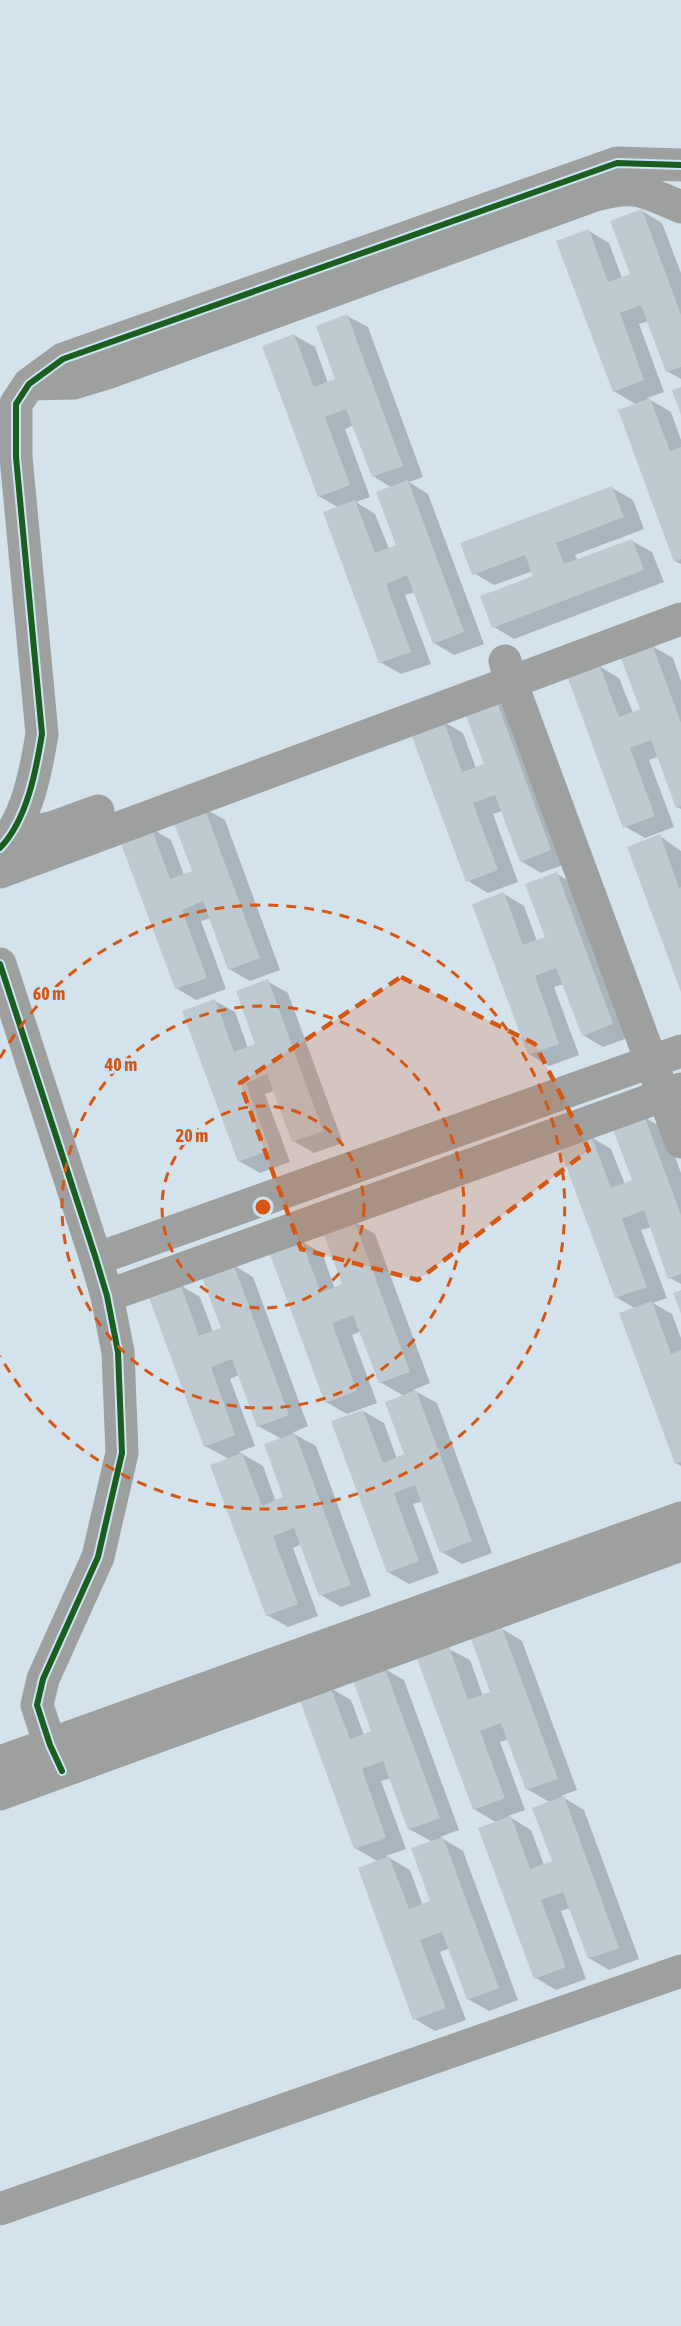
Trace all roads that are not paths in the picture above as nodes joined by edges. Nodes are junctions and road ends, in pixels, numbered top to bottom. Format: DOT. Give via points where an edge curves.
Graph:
graph roads {
  1 [pos="681,165"];
  2 [pos="681,207"];
  3 [pos="29,384"];
  4 [pos="681,598"];
  5 [pos="681,619"];
  6 [pos="508,672"];
  7 [pos="5,842"];
  8 [pos="0,872"];
  9 [pos="0,964"];
  10 [pos="667,1057"];
  11 [pos="672,1093"];
  12 [pos="681,1142"];
  13 [pos="96,1259"];
  14 [pos="107,1296"];
  15 [pos="681,1518"];
  16 [pos="681,1545"];
  17 [pos="56,1758"];
  18 [pos="0,1762"];
  19 [pos="0,1794"];
  20 [pos="681,1971"];
  21 [pos="0,2209"];
  1 -- 3 [label="street" via="617,163 63,359"];
  2 -- 3 [label="street" via="639,189 595,195 107,373 74,383"];
  3 -- 7 [label="street" via="16,404 16,457 42,734 35,777"];
  4 -- 6 [label="street"];
  5 -- 6 [label="street"];
  6 -- 7 [label="street"];
  6 -- 8 [label="street" via="431,710"];
  6 -- 10 [label="street"];
  9 -- 13 [label="street"];
  10 -- 11 [label="street"];
  10 -- 13 [label="street"];
  11 -- 12 [label="street"];
  11 -- 14 [label="street"];
  13 -- 14 [label="street"];
  14 -- 17 [label="street" via="118,1352 122,1454 98,1557 43,1679 37,1705"];
  15 -- 17 [label="street"];
  16 -- 17 [label="street"];
  17 -- 18 [label="street"];
  17 -- 19 [label="street"];
  20 -- 21 [label="street"];
}
